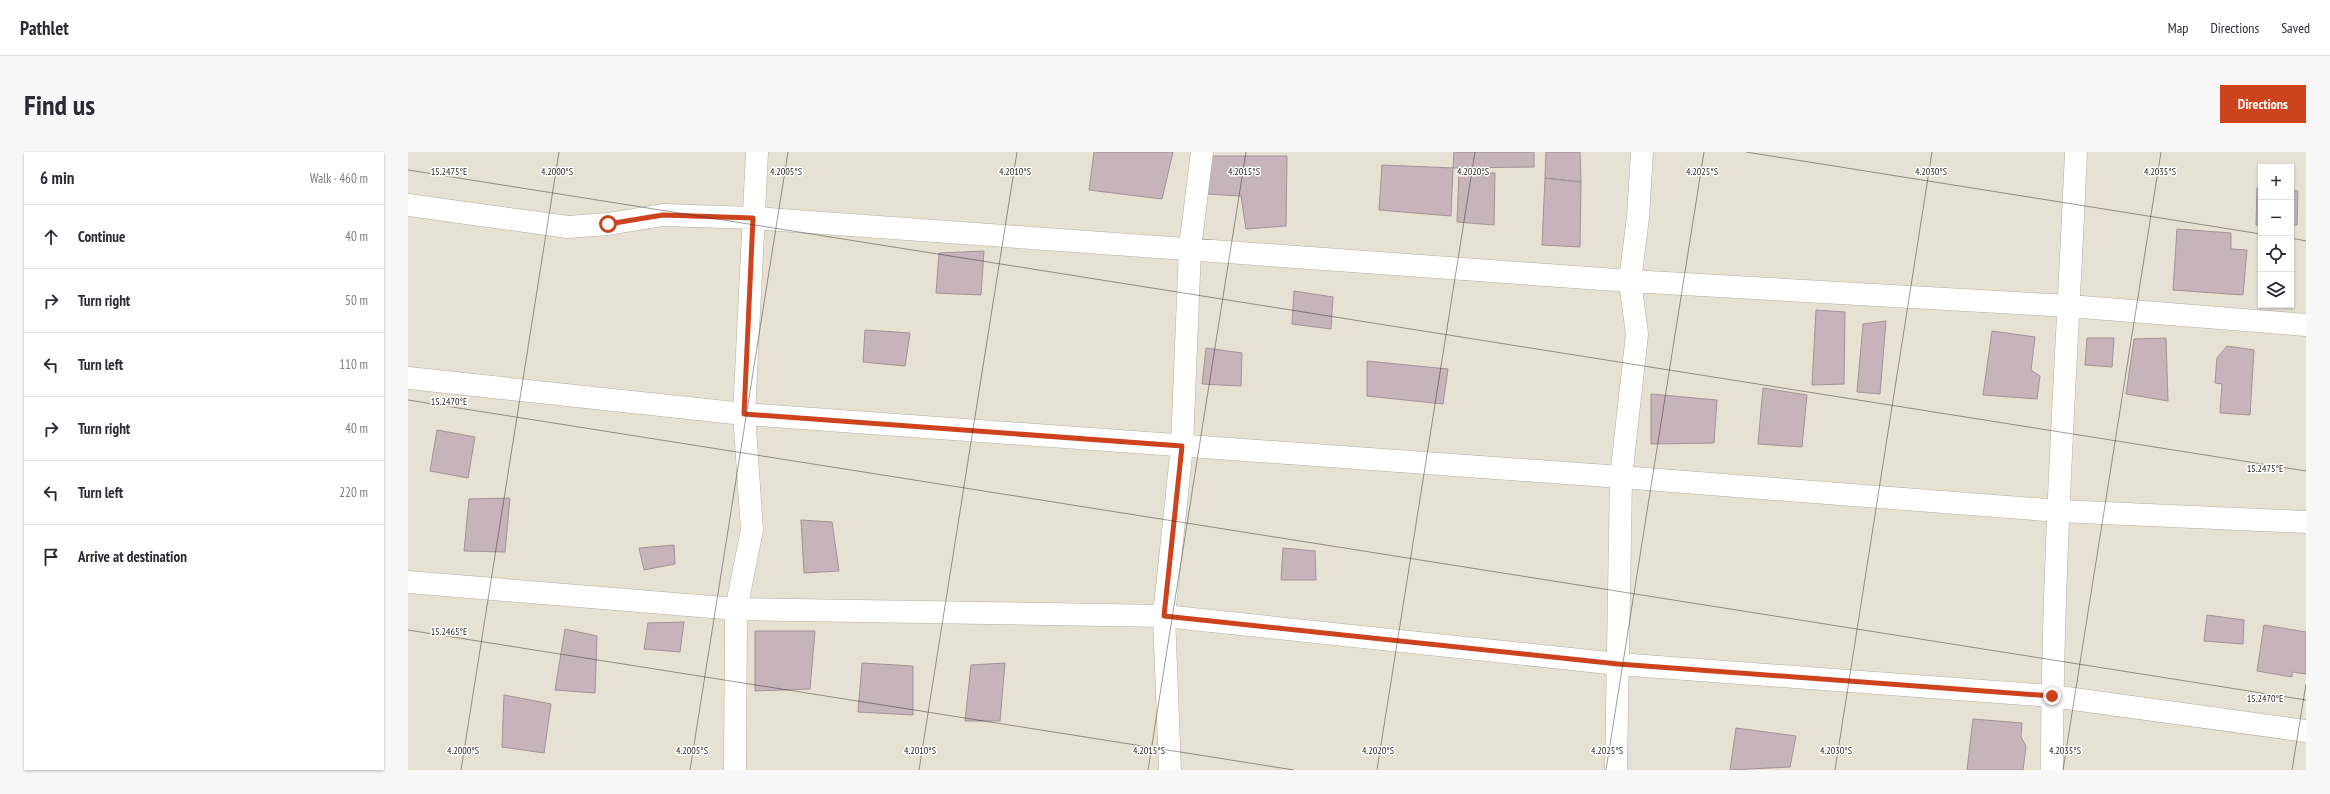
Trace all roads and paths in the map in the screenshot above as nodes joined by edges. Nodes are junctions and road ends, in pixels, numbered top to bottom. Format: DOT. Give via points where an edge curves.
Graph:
graph roads {
  1 [pos="757,152"];
  2 [pos="1202,152"];
  3 [pos="1642,152"];
  4 [pos="2076,152"];
  5 [pos="408,205"];
  6 [pos="753,218"];
  7 [pos="1190,248"];
  8 [pos="1630,281"];
  9 [pos="2069,306"];
  10 [pos="2306,325"];
  11 [pos="408,378"];
  12 [pos="744,414"];
  13 [pos="1182,446"];
  14 [pos="1621,477"];
  15 [pos="2059,511"];
  16 [pos="2306,522"];
  17 [pos="408,582"];
  18 [pos="736,609"];
  19 [pos="1164,616"];
  20 [pos="1618,664"];
  21 [pos="2052,696"];
  22 [pos="2306,731"];
  23 [pos="735,770"];
  24 [pos="1170,770"];
  25 [pos="1616,770"];
  26 [pos="2052,770"];
  1 -- 6 [label="street"];
  2 -- 7 [label="street"];
  3 -- 8 [label="street" via="1638,217"];
  4 -- 9 [label="street"];
  5 -- 6 [label="street" via="568,227 608,224 663,215"];
  6 -- 7 [label="street"];
  6 -- 12 [label="street"];
  7 -- 8 [label="street"];
  7 -- 13 [label="street"];
  8 -- 9 [label="street"];
  8 -- 14 [label="street" via="1637,334"];
  9 -- 10 [label="street"];
  9 -- 15 [label="street"];
  11 -- 12 [label="street"];
  12 -- 13 [label="street"];
  12 -- 18 [label="street" via="752,530"];
  13 -- 14 [label="street"];
  13 -- 19 [label="street"];
  14 -- 15 [label="street"];
  14 -- 20 [label="street"];
  15 -- 16 [label="street"];
  15 -- 21 [label="street"];
  17 -- 18 [label="street"];
  18 -- 19 [label="street"];
  18 -- 23 [label="street"];
  19 -- 20 [label="street"];
  19 -- 24 [label="street"];
  20 -- 21 [label="street"];
  20 -- 25 [label="street"];
  21 -- 22 [label="street"];
  21 -- 26 [label="street"];
}
